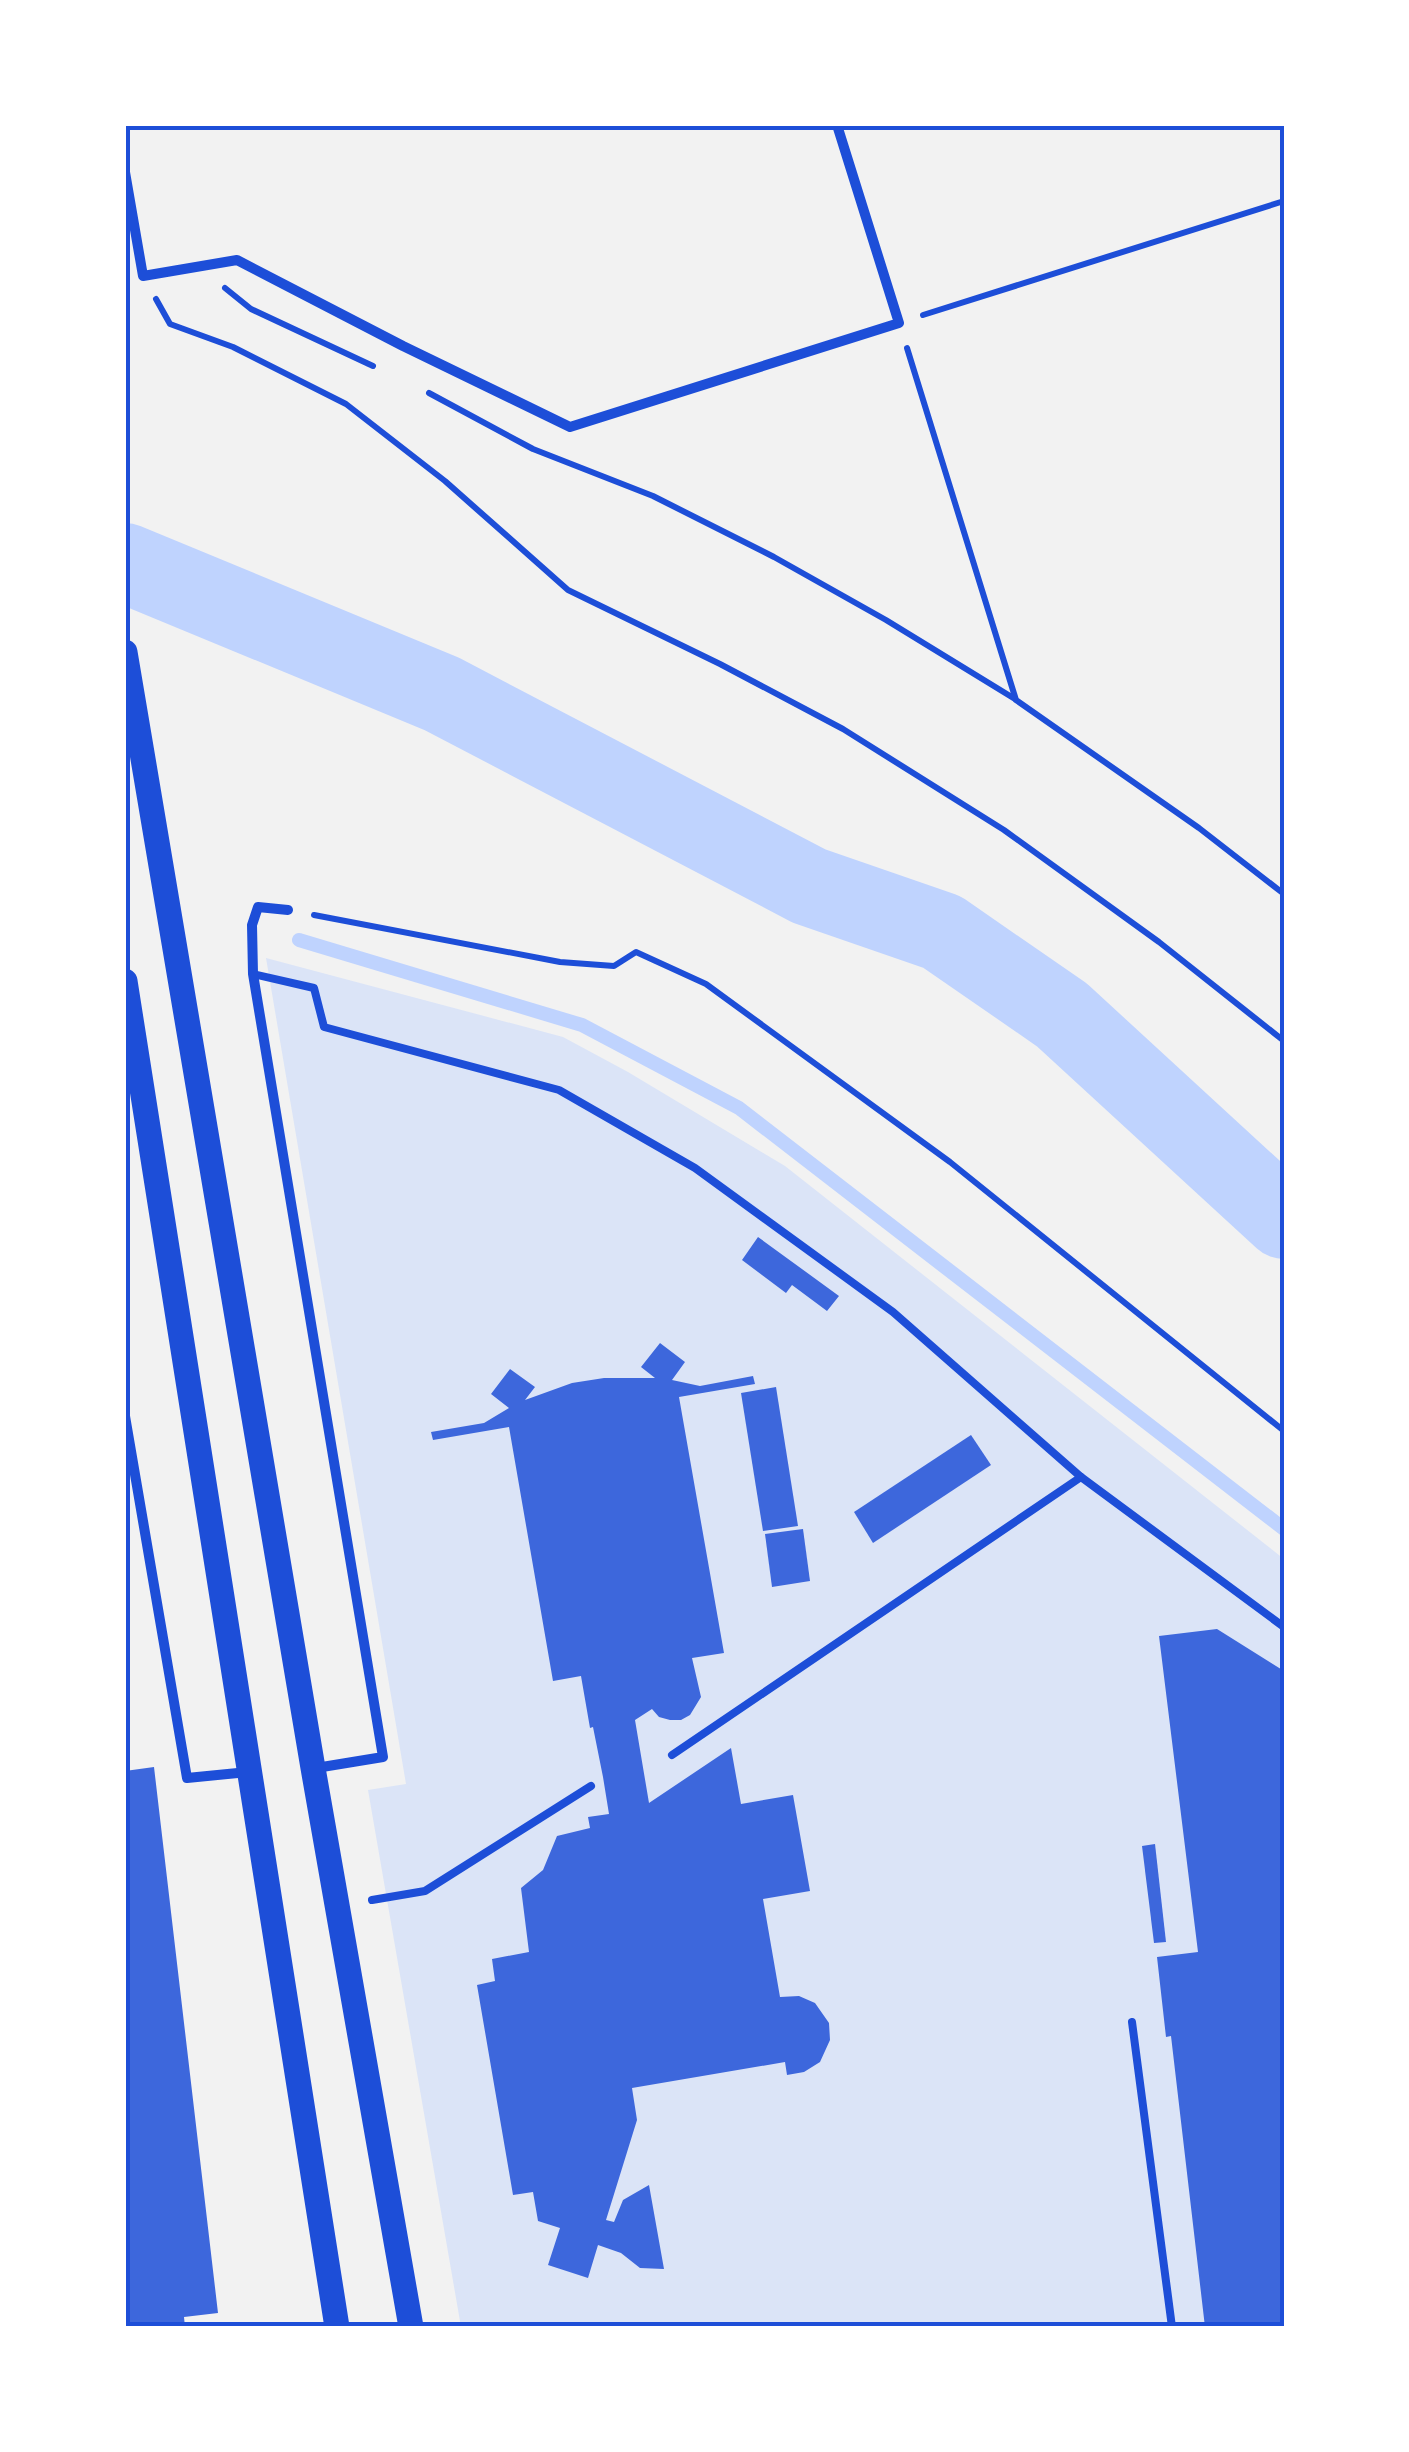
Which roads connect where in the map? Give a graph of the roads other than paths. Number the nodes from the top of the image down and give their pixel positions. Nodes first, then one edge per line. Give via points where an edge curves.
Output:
1 (837, 125) edge
2 (125, 172) edge
3 (125, 652) edge
4 (288, 910) road end
5 (253, 974) junction
6 (125, 982) edge
7 (125, 1416) edge
8 (1081, 1478) junction
9 (1284, 1627) edge
10 (672, 1755) dead end
11 (313, 1768) junction
12 (250, 1772) junction
13 (591, 1786) dead end
14 (372, 1900) dead end
15 (1132, 2022) dead end
16 (337, 2327) edge
17 (411, 2327) edge
18 (1172, 2327) edge

1 - 2 street via 899,323 570,427 237,260 144,276
3 - 11 main road
4 - 5 street via 258,907
5 - 8 lane via 314,988 324,1027 559,1090 695,1168 892,1312
5 - 11 street via 383,1757
6 - 12 main road
7 - 12 street via 186,1778
8 - 9 lane
8 - 10 lane
11 - 17 main road
12 - 16 main road
13 - 14 lane via 425,1891
15 - 18 lane

